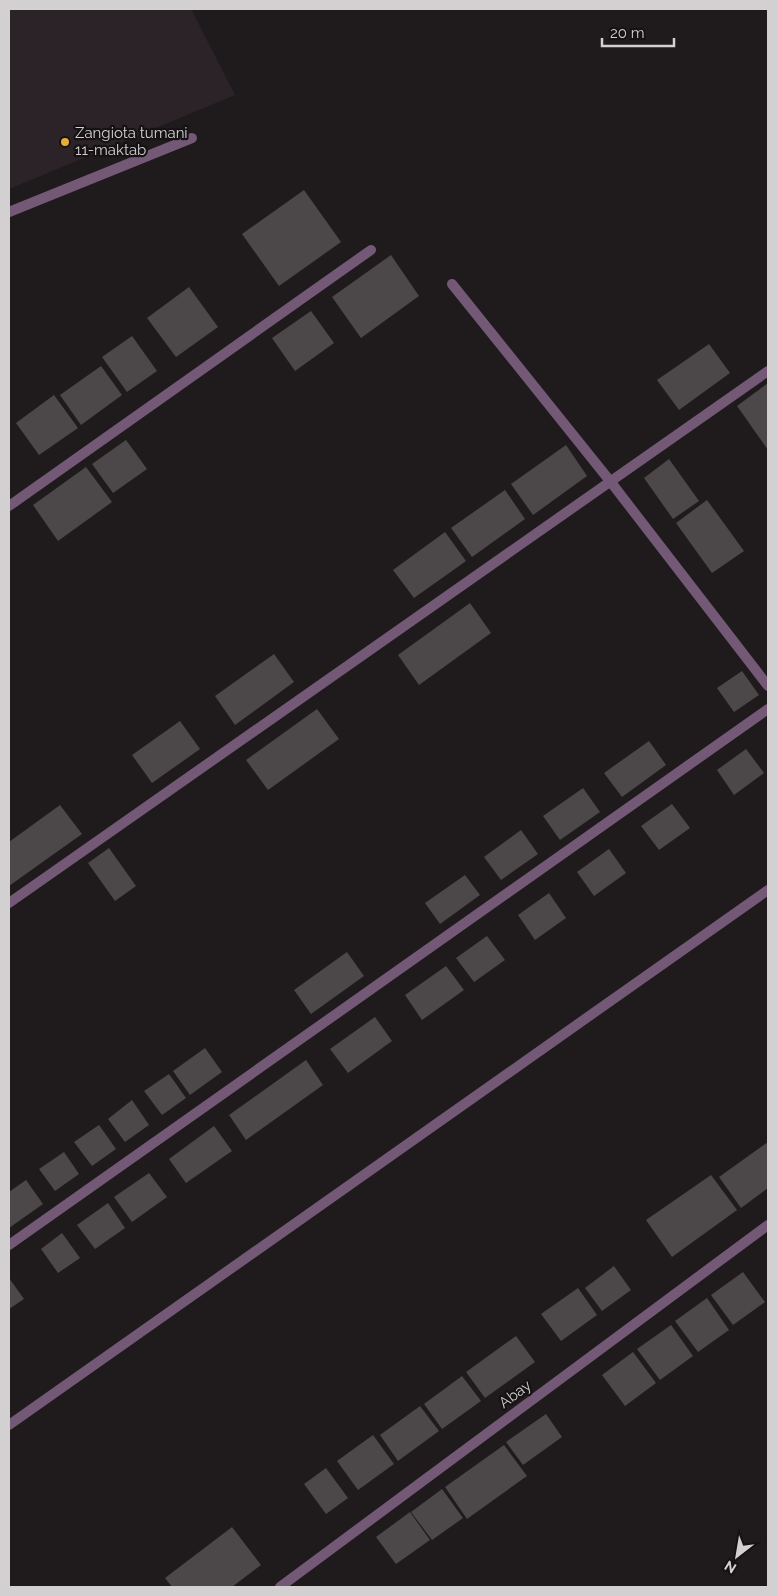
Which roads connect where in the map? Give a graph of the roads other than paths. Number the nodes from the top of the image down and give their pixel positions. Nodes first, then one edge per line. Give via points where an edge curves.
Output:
1 (192, 138) dead end
2 (9, 212) edge
3 (371, 250) dead end
4 (452, 284) dead end
5 (768, 371) edge
6 (610, 481) junction
7 (9, 506) edge
8 (768, 686) edge
9 (768, 709) edge
10 (768, 890) edge
11 (9, 903) edge
12 (768, 1225) edge
13 (9, 1245) edge
14 (9, 1425) edge
15 (280, 1587) edge

1 - 2 street
3 - 7 street
4 - 6 street
5 - 6 street
6 - 8 street
6 - 11 street
9 - 13 street
10 - 14 street
12 - 15 street, Abay

